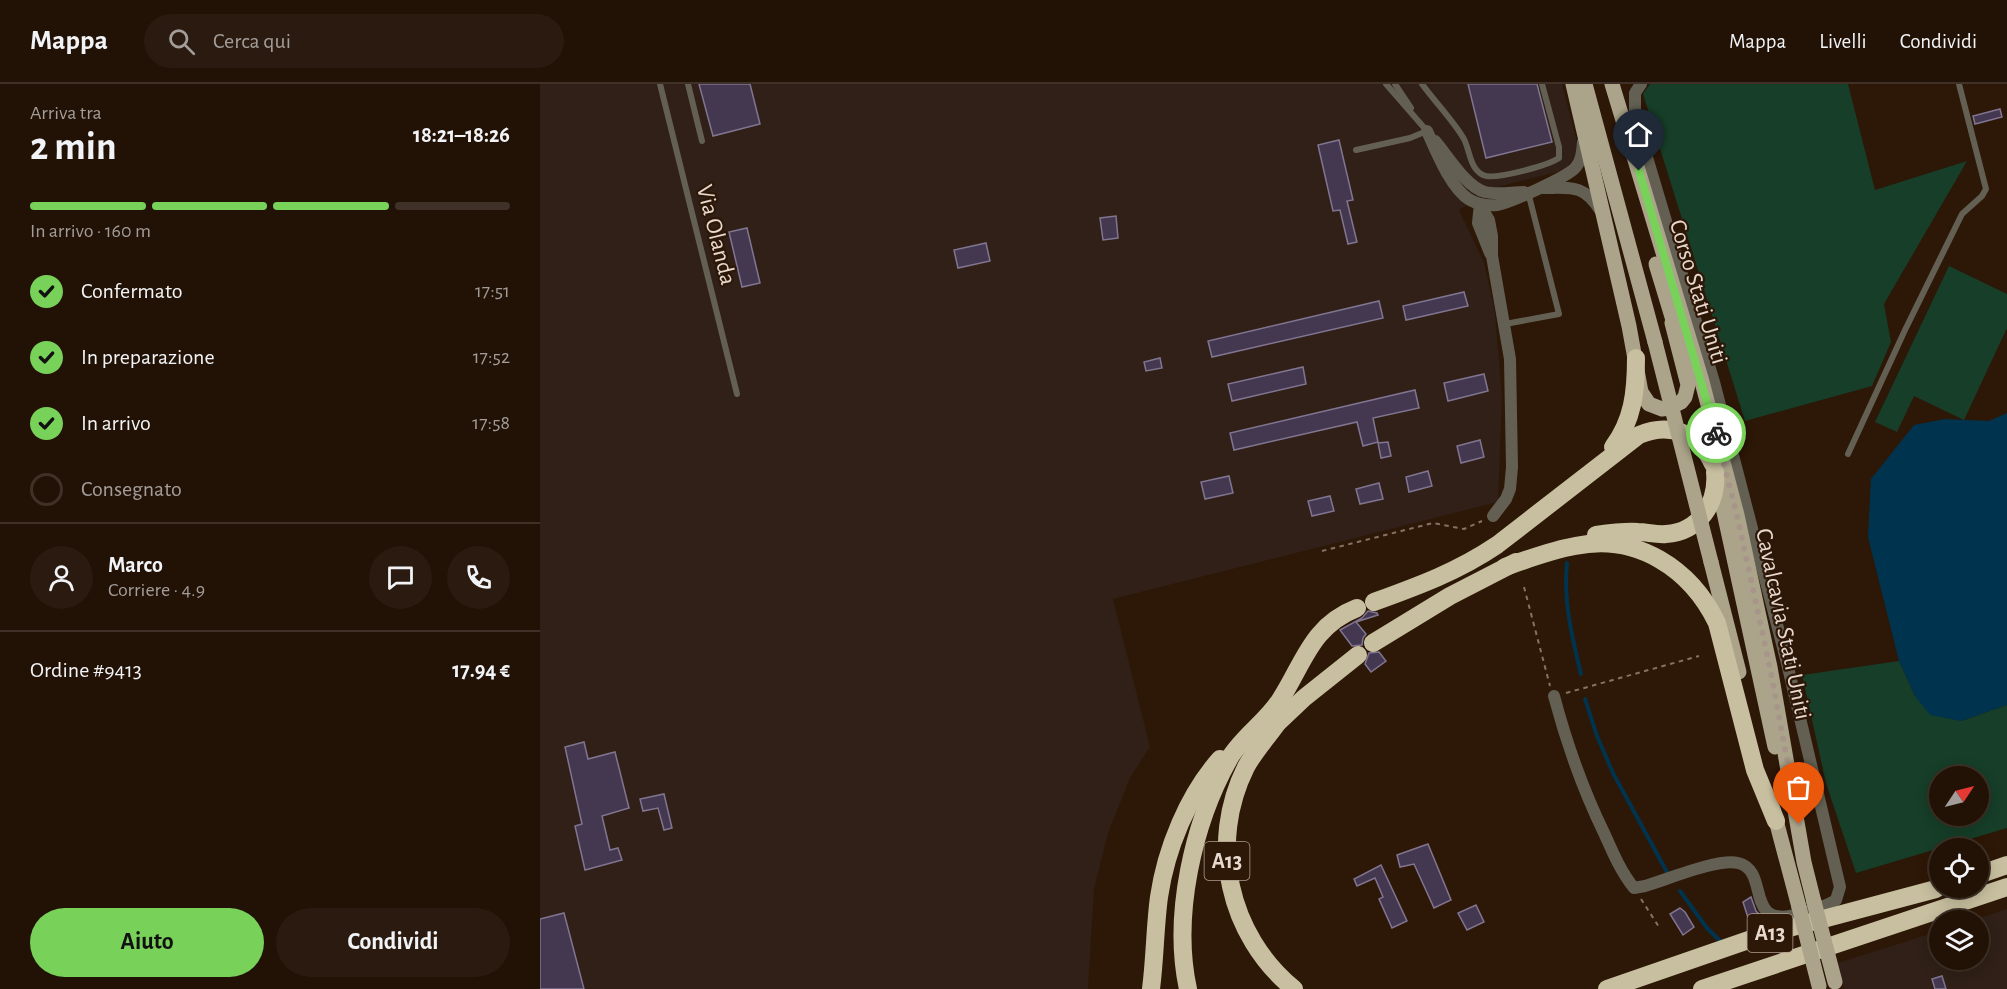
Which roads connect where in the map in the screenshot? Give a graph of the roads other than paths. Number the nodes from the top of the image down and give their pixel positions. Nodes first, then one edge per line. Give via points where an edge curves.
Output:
1 (660, 84) edge
2 (688, 84) edge
3 (1386, 84) edge
4 (1395, 84) edge
5 (1422, 84) edge
6 (1542, 84) edge
7 (1573, 84) edge
8 (1585, 84) edge
9 (1610, 84) edge
10 (1641, 84) edge
11 (1959, 84) edge
12 (1426, 131) junction
13 (1584, 132) junction
14 (702, 141) dead end
15 (1356, 150) dead end
16 (1533, 190) junction
17 (1484, 191) junction
18 (1480, 205) junction
19 (1604, 217) junction
20 (1664, 294) junction
21 (1505, 324) junction
22 (1636, 358) junction
23 (737, 394) dead end
24 (1848, 454) dead end
25 (1714, 468) junction
26 (1582, 479) junction
27 (1737, 515) joint
28 (1492, 516) road end
29 (1505, 567) junction
30 (1373, 644) dead end
31 (1358, 655) dead end
32 (1554, 696) road end
33 (1278, 704) junction
34 (1276, 725) junction
35 (1222, 774) junction
36 (1776, 821) junction
37 (1804, 862) junction
38 (2007, 865) edge
39 (1989, 871) edge
40 (2007, 887) edge
41 (1929, 890) edge
42 (1929, 891) edge
43 (1836, 985) edge
44 (1819, 988) edge
45 (1151, 989) edge
46 (1188, 989) edge
47 (1294, 989) edge
48 (1607, 989) edge
49 (1642, 989) edge
50 (1702, 989) edge

1 - 23 lane, Via Olanda
2 - 14 lane
3 - 12 lane
4 - 12 lane
5 - 6 lane via 1464,140 1476,169 1493,177 1558,158 1559,147
7 - 13 main road
8 - 36 main road, bridge via 1655,342
9 - 20 main road
9 - 27 main road, Corso Stati Uniti via 1701,378
10 - 32 street via 1635,93 1635,117 1714,382 1787,663 1840,887 1836,900 1786,918 1773,917 1765,911 1754,878 1738,863 1719,863 1634,888 1585,794
11 - 24 lane via 1986,189 1962,214
12 - 15 lane
12 - 17 street via 1474,187
12 - 18 street via 1458,188
13 - 16 street via 1582,156 1576,167
13 - 19 main road
16 - 17 street
16 - 18 street via 1511,201
16 - 19 street via 1584,191
16 - 21 lane via 1559,314
17 - 18 street
18 - 21 street via 1489,220
19 - 22 main road
20 - 22 main road via 1687,378 1687,391 1681,402 1662,409 1649,404 1641,392
20 - 25 main road via 1689,369
21 - 28 street via 1510,359 1512,467 1506,499
22 - 26 highway via 1634,400 1623,434
25 - 26 highway via 1704,448 1688,435 1657,429 1631,440
25 - 29 highway via 1716,488 1712,503 1689,528 1667,534 1621,532 1579,538 1550,546
25 - 37 main road via 1787,807
26 - 33 highway via 1473,561 1418,587 1344,613 1327,625 1314,638
27 - 37 main road, Cavalcavia Stati Uniti via 1770,668
29 - 30 highway
29 - 36 highway via 1577,545 1616,544 1653,555 1685,577 1717,623 1755,770
31 - 34 highway
33 - 35 highway via 1230,757
33 - 45 highway via 1218,761 1183,820 1159,897
34 - 35 highway
34 - 47 highway, A13 via 1248,764 1236,792 1227,866 1242,923 1268,964
35 - 46 highway via 1207,806 1188,875 1184,908
36 - 44 main road, bridge
37 - 43 main road, Cavalcavia Stati Uniti, bridge
38 - 39 highway
40 - 50 highway, A13
41 - 48 highway, A13 via 1762,935
42 - 49 highway, A13

